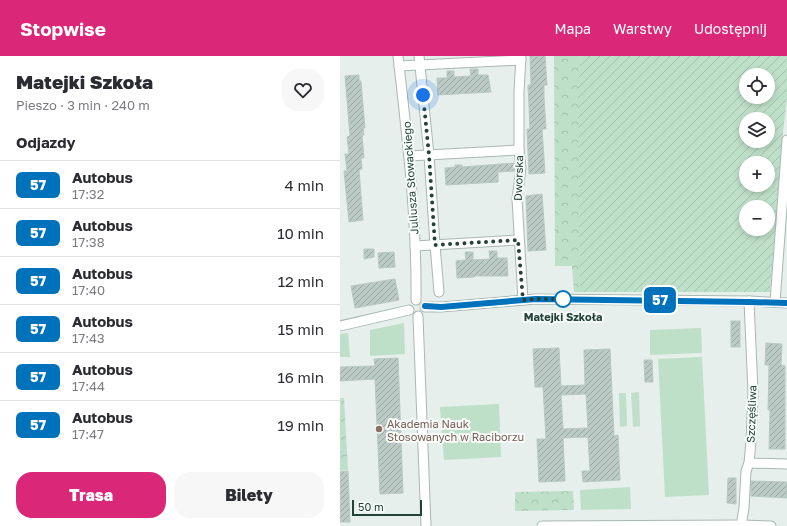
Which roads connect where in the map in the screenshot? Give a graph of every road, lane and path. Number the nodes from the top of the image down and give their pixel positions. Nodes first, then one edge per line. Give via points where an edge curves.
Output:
1 (521, 58) edge
2 (419, 60) edge
3 (399, 61) edge
4 (787, 140) edge
5 (519, 150) junction
6 (429, 155) junction
7 (409, 156) junction
8 (518, 240) junction
9 (435, 245) junction
10 (415, 246) junction
11 (439, 292) dead end
12 (416, 300) junction
13 (523, 300) junction
14 (749, 302) junction
15 (775, 302) junction
16 (787, 303) edge
17 (425, 306) junction
18 (409, 310) junction
19 (418, 316) junction
20 (340, 326) edge
21 (749, 464) junction
22 (787, 464) edge
23 (741, 525) edge
24 (426, 526) edge
25 (542, 526) edge
26 (578, 526) edge
27 (772, 526) edge

1 - 2 street
1 - 5 street, Dworska
2 - 3 street
2 - 6 street
3 - 7 street, Juliusza Słowackiego
4 - 15 street
5 - 6 street
5 - 8 street, Dworska
6 - 7 street
6 - 9 street
7 - 10 street, Juliusza Słowackiego
8 - 9 street
8 - 13 street, Dworska
9 - 10 street
9 - 11 street
10 - 12 street, Juliusza Słowackiego
12 - 17 street via 422,301
12 - 18 street via 410,303
13 - 14 street
13 - 17 street
14 - 15 street
14 - 21 street, Szczęśliwa via 753,392
15 - 16 street
17 - 19 street via 424,313
18 - 19 street via 411,314
18 - 20 street
19 - 24 street
21 - 22 street
21 - 23 street, Szczęśliwa via 746,470
23 - 26 street
23 - 27 street
25 - 26 street

